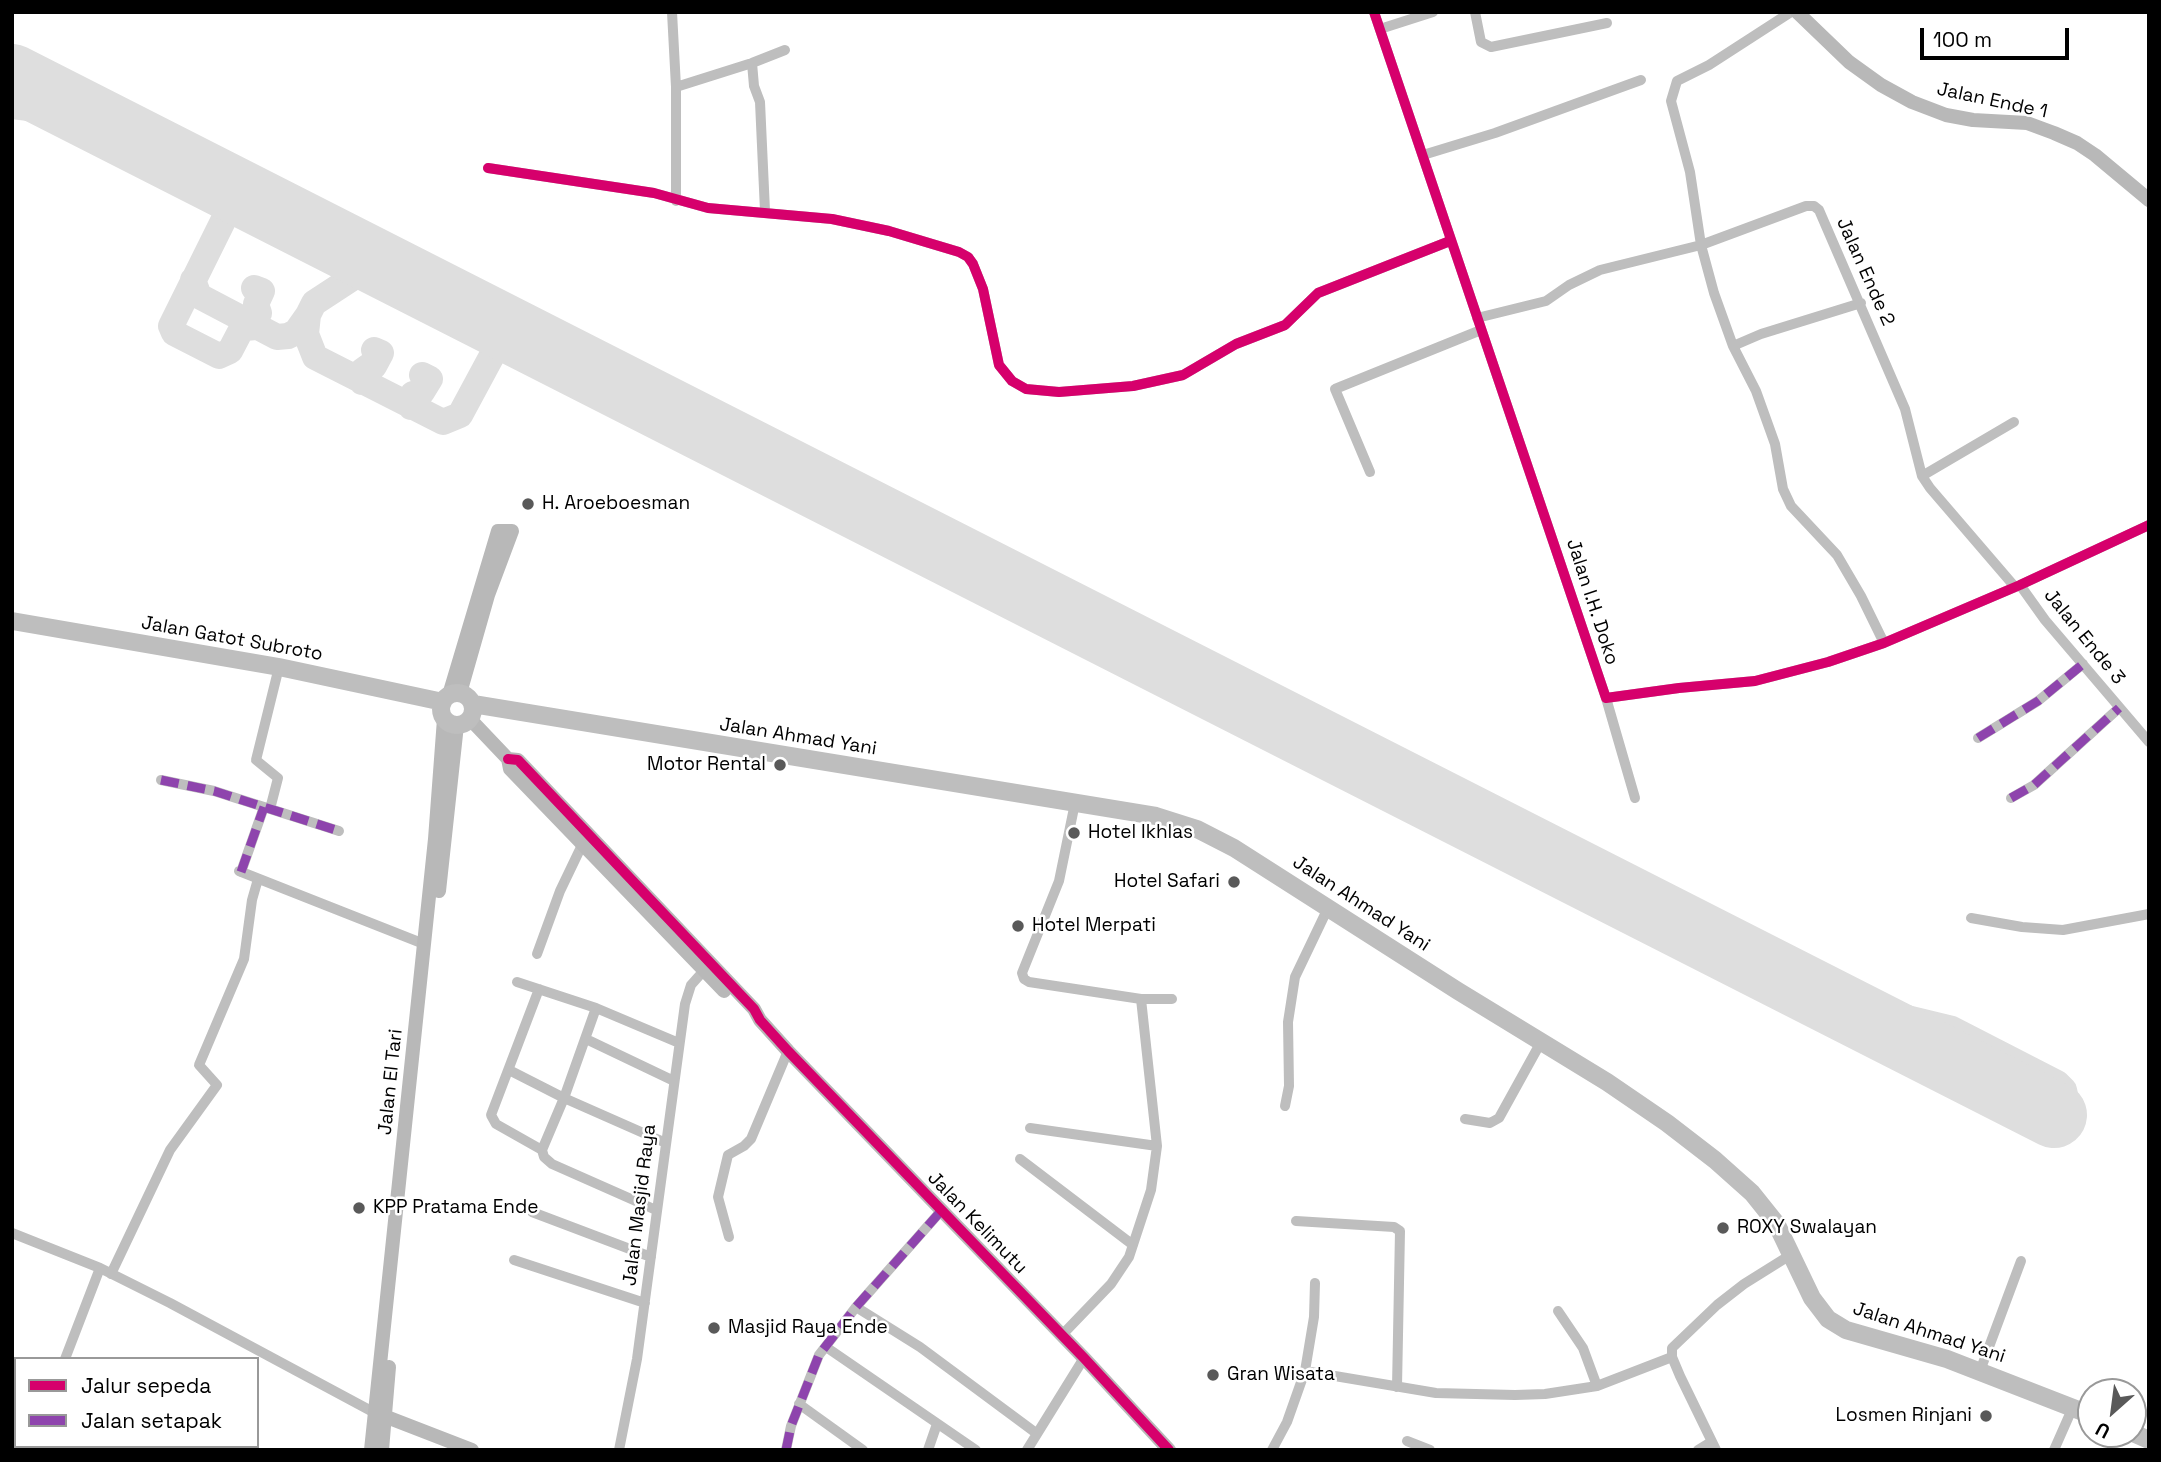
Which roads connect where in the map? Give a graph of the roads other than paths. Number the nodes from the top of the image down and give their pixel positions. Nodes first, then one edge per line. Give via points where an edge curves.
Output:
1 (672, 12) edge
2 (1374, 12) edge
3 (1433, 12) edge
4 (1475, 12) edge
5 (1791, 12) edge
6 (1797, 12) edge
7 (1607, 23) dead end
8 (1380, 29) junction
9 (785, 50) dead end
10 (752, 63) junction
11 (1641, 80) dead end
12 (676, 88) junction
13 (1423, 155) junction
14 (488, 168) dead end
15 (2149, 200) edge
16 (676, 201) junction
17 (765, 211) junction
18 (1450, 241) junction
19 (1702, 245) junction
20 (1861, 303) junction
21 (1477, 318) junction
22 (1481, 330) junction
23 (1733, 346) junction
24 (2014, 422) dead end
25 (1370, 472) dead end
26 (1922, 476) junction
27 (2149, 525) edge
28 (505, 531) dead end
29 (2017, 586) junction
30 (12, 621) edge
31 (1884, 643) junction
32 (2083, 664) junction
33 (279, 667) junction
34 (1606, 698) junction
35 (457, 708) junction
36 (2119, 708) junction
37 (1978, 738) dead end
38 (2149, 743) edge
39 (508, 759) junction
40 (161, 780) dead end
41 (1635, 798) dead end
42 (2011, 798) dead end
43 (1075, 803) junction
44 (267, 808) junction
45 (338, 831) dead end
46 (583, 843) junction
47 (258, 879) junction
48 (1328, 908) junction
49 (2149, 914) edge
50 (1971, 918) dead end
51 (424, 944) junction
52 (537, 954) dead end
53 (708, 966) junction
54 (517, 982) dead end
55 (539, 989) junction
56 (1141, 999) junction
57 (1172, 999) dead end
58 (596, 1008) junction
59 (586, 1039) junction
60 (1541, 1042) junction
61 (679, 1043) junction
62 (789, 1051) junction
63 (416, 1070) junction
64 (509, 1070) junction
65 (674, 1081) junction
66 (564, 1098) junction
67 (1285, 1106) dead end
68 (1465, 1119) dead end
69 (1030, 1128) dead end
70 (666, 1143) junction
71 (1157, 1146) junction
72 (542, 1150) junction
73 (1020, 1159) dead end
74 (656, 1210) junction
75 (941, 1211) junction
76 (532, 1212) dead end
77 (1296, 1221) dead end
78 (12, 1233) edge
79 (729, 1237) dead end
80 (1133, 1245) junction
81 (1792, 1254) junction
82 (651, 1257) junction
83 (514, 1260) dead end
84 (2021, 1261) dead end
85 (100, 1268) junction
86 (111, 1274) junction
87 (1315, 1283) dead end
88 (645, 1303) junction
89 (856, 1307) junction
90 (1558, 1311) dead end
91 (1062, 1335) junction
92 (826, 1348) junction
93 (66, 1357) edge
94 (1672, 1357) junction
95 (1084, 1358) junction
96 (1306, 1371) junction
97 (1980, 1371) junction
98 (1597, 1386) junction
99 (1397, 1387) junction
100 (799, 1404) junction
101 (2073, 1407) junction
102 (2077, 1409) edge
103 (380, 1415) junction
104 (937, 1424) junction
105 (1036, 1433) junction
106 (1408, 1441) dead end
107 (1714, 1446) edge
108 (371, 1450) edge
109 (382, 1450) edge
110 (472, 1450) edge
111 (619, 1450) edge
112 (786, 1450) edge
113 (863, 1450) edge
114 (928, 1450) edge
115 (976, 1450) edge
116 (1027, 1450) edge
117 (1169, 1450) edge
118 (1272, 1450) edge
119 (1430, 1450) edge
120 (1698, 1450) edge
121 (2054, 1450) edge

1 - 12 street
2 - 8 street, Jalan I.H. Doko
3 - 8 street
4 - 7 street via 1481,41 1491,47
5 - 19 street via 1677,81 1672,92
6 - 15 street, Jalan Ende 1 via 1849,62 1912,102 1946,115 2026,123 2053,133 2095,155
8 - 13 street, Jalan I.H. Doko
9 - 10 street
10 - 12 street
10 - 17 street via 760,102
11 - 13 street
12 - 16 street
13 - 18 street, Jalan I.H. Doko
14 - 16 street via 654,193
16 - 17 street
17 - 18 street via 832,219 960,252 973,264 983,289 999,365 1026,389 1059,392 1133,386 1183,375 1236,344 1285,325 1318,293
18 - 21 street, Jalan I.H. Doko
19 - 20 street, Jalan Ende 2 via 1814,206
19 - 21 street, Jalan Ende 2 via 1600,270 1546,301
19 - 23 street
20 - 23 street
20 - 26 street, Jalan Ende 2 via 1905,409
21 - 22 street, Jalan I.H. Doko
22 - 25 street via 1335,389
22 - 34 street, Jalan I.H. Doko
23 - 31 street via 1756,391 1791,506 1837,555
24 - 26 street
26 - 29 street, Jalan Ende 2
27 - 29 street
28 - 35 street via 488,595 470,639
29 - 31 street
29 - 32 street, Jalan Ende 3
30 - 33 highway, Jalan Gatot Subroto
31 - 34 street via 1755,681
32 - 36 street, Jalan Ende 3
32 - 37 street via 2038,701
33 - 35 highway, Jalan Gatot Subroto
33 - 44 street via 256,760 278,778
34 - 41 street, Jalan I.H. Doko
35 - 39 street
35 - 43 highway, Jalan Ahmad Yani
35 - 51 street, Jalan El Tari
35 - 63 street, Jalan El Tari
36 - 38 street, Jalan Ende 3
36 - 42 street via 2034,785
39 - 46 street via 510,769
39 - 53 street via 518,760
40 - 44 street
43 - 48 highway, Jalan Ahmad Yani via 1156,816 1197,829
43 - 56 street via 1059,881 1022,974 1029,982
44 - 45 street
44 - 47 street via 240,872
46 - 52 street via 559,891
46 - 53 street
47 - 51 street
47 - 86 street via 244,959 199,1065 217,1085 170,1150
48 - 60 highway, Jalan Ahmad Yani
48 - 67 street via 1299,965 1291,992
49 - 50 street via 2063,930
51 - 63 street, Jalan El Tari
53 - 61 street, Jalan Masjid Raya via 691,985
53 - 62 street, Jalan Kelimutu via 748,1016 760,1020
54 - 55 street
55 - 58 street
55 - 64 street
56 - 57 street
56 - 71 street
58 - 59 street
58 - 61 street
59 - 65 street
59 - 66 street
60 - 68 street via 1499,1118 1490,1123
60 - 81 highway, Jalan Ahmad Yani via 1637,1102 1715,1160 1766,1210
61 - 65 street, Jalan Masjid Raya
62 - 75 street, Jalan Kelimutu
62 - 79 street via 751,1139 728,1155 718,1197
63 - 103 street, Jalan El Tari via 391,1344
64 - 66 street
64 - 72 street via 492,1119
65 - 70 street, Jalan Masjid Raya
66 - 70 street
66 - 72 street
69 - 71 street
70 - 74 street, Jalan Masjid Raya
71 - 80 street via 1151,1190
72 - 74 street via 552,1164
73 - 80 street
74 - 82 street, Jalan Masjid Raya
75 - 89 street
75 - 91 street, Jalan Kelimutu
76 - 82 street
77 - 99 street via 1400,1231
78 - 85 street
80 - 91 street via 1111,1284
81 - 94 street via 1717,1306 1672,1348
81 - 97 highway, Jalan Ahmad Yani via 1812,1298 1837,1325
82 - 88 street, Jalan Masjid Raya
83 - 88 street
84 - 97 street
85 - 86 street
85 - 93 street
86 - 103 street
87 - 96 street
88 - 111 street, Jalan Masjid Raya
89 - 92 street
89 - 105 street via 938,1360
90 - 98 street via 1576,1335
91 - 95 street, Jalan Kelimutu
92 - 100 street
92 - 104 street
94 - 98 street
94 - 107 street
95 - 105 street
95 - 117 street, Jalan Kelimutu
96 - 99 street
96 - 118 street
97 - 101 highway, Jalan Ahmad Yani
98 - 99 street via 1514,1395
100 - 112 street
100 - 113 street
101 - 102 highway, Jalan Ahmad Yani
101 - 121 street
103 - 108 street, Jalan El Tari
103 - 109 street, Jalan El Tari
103 - 110 street
104 - 114 street
104 - 115 street
105 - 116 street
106 - 119 street
107 - 120 street

